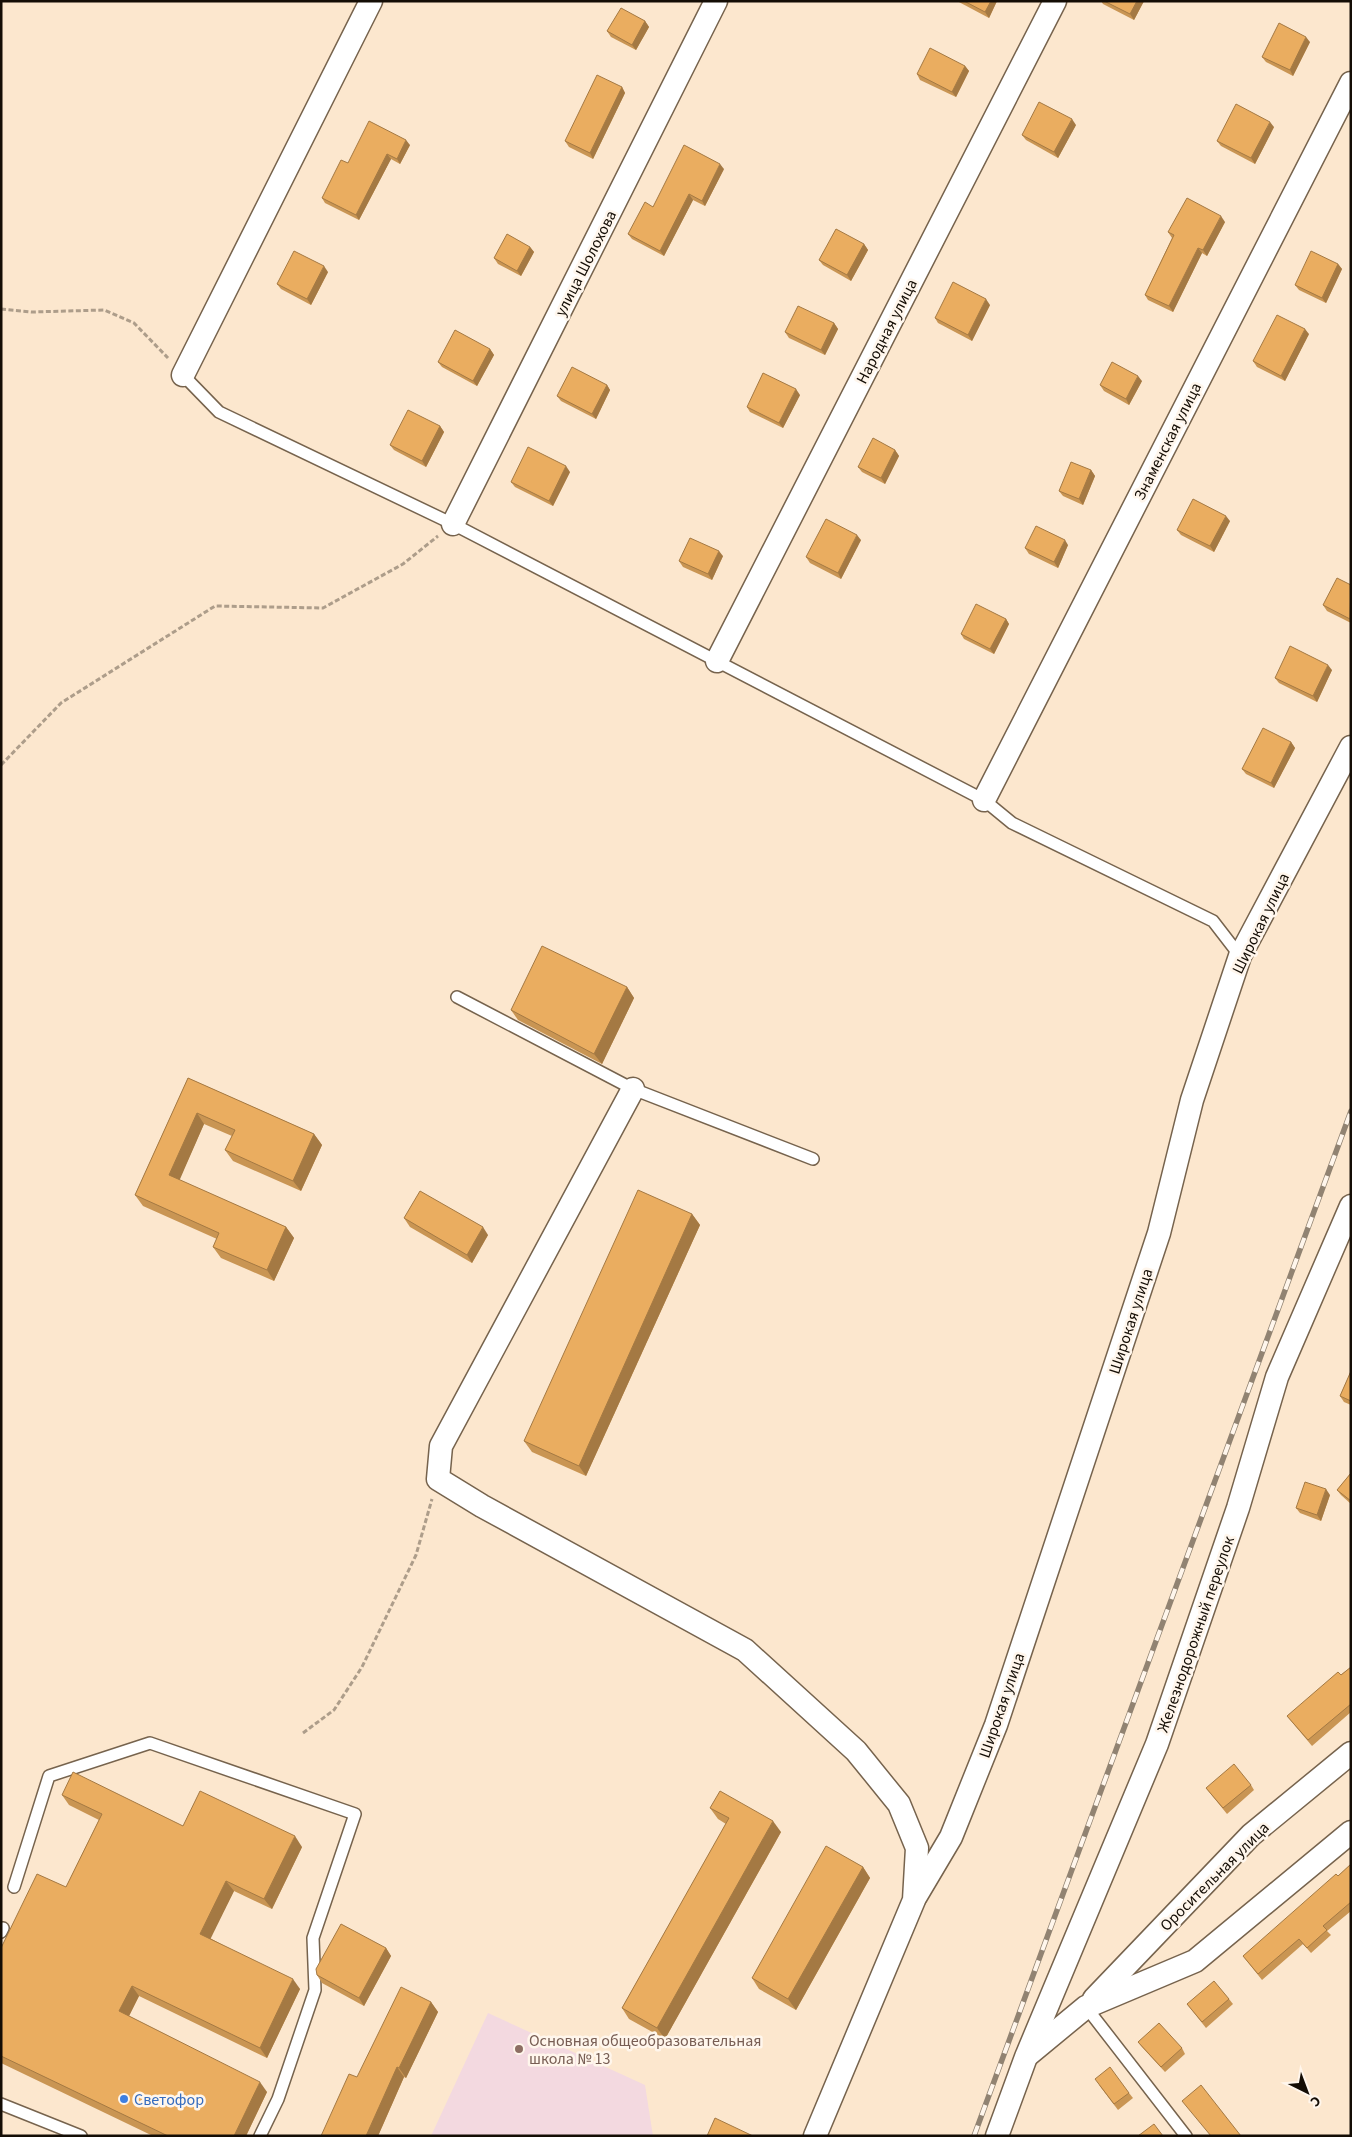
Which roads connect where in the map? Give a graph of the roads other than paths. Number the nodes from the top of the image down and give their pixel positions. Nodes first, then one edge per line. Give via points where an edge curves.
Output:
1 (372, 1) edge
2 (716, 1) edge
3 (1055, 1) edge
4 (1351, 83) edge
5 (184, 375) joint
6 (453, 524) junction
7 (717, 661) junction
8 (1351, 747) edge
9 (984, 800) junction
10 (1240, 956) junction
11 (457, 997) dead end
12 (633, 1089) junction
13 (812, 1159) dead end
14 (1350, 1212) edge
15 (1351, 1753) edge
16 (1351, 1832) edge
17 (14, 1887) dead end
18 (914, 1900) junction
19 (1086, 2008) junction
20 (1026, 2057) junction
21 (1, 2104) edge
22 (79, 2135) edge
23 (260, 2136) edge
24 (815, 2136) edge
25 (997, 2136) edge
26 (1186, 2136) edge

1 - 5 street
2 - 6 street, улица Шолохова
3 - 7 street, Народная улица
4 - 9 street, Знаменская улица
5 - 6 lane via 219,412
6 - 7 lane
7 - 9 lane
8 - 10 street, Широкая улица
9 - 10 lane via 1012,823 1213,921
10 - 18 street, Широкая улица via 1192,1100 1159,1233 996,1725 951,1837
11 - 12 lane
12 - 13 lane
12 - 18 street via 441,1446 438,1479 744,1650 856,1751 899,1804 917,1848
14 - 20 street, Железнодорожный переулок via 1277,1377 1238,1508 1157,1744
15 - 19 street, Оросительная улица via 1251,1835
16 - 19 street, Оросительная улица via 1195,1960
17 - 23 lane via 49,1776 150,1743 355,1814 313,1938 315,1990 278,2099
18 - 24 street
19 - 20 street, Оросительная улица
19 - 26 lane
20 - 25 street
21 - 22 lane

